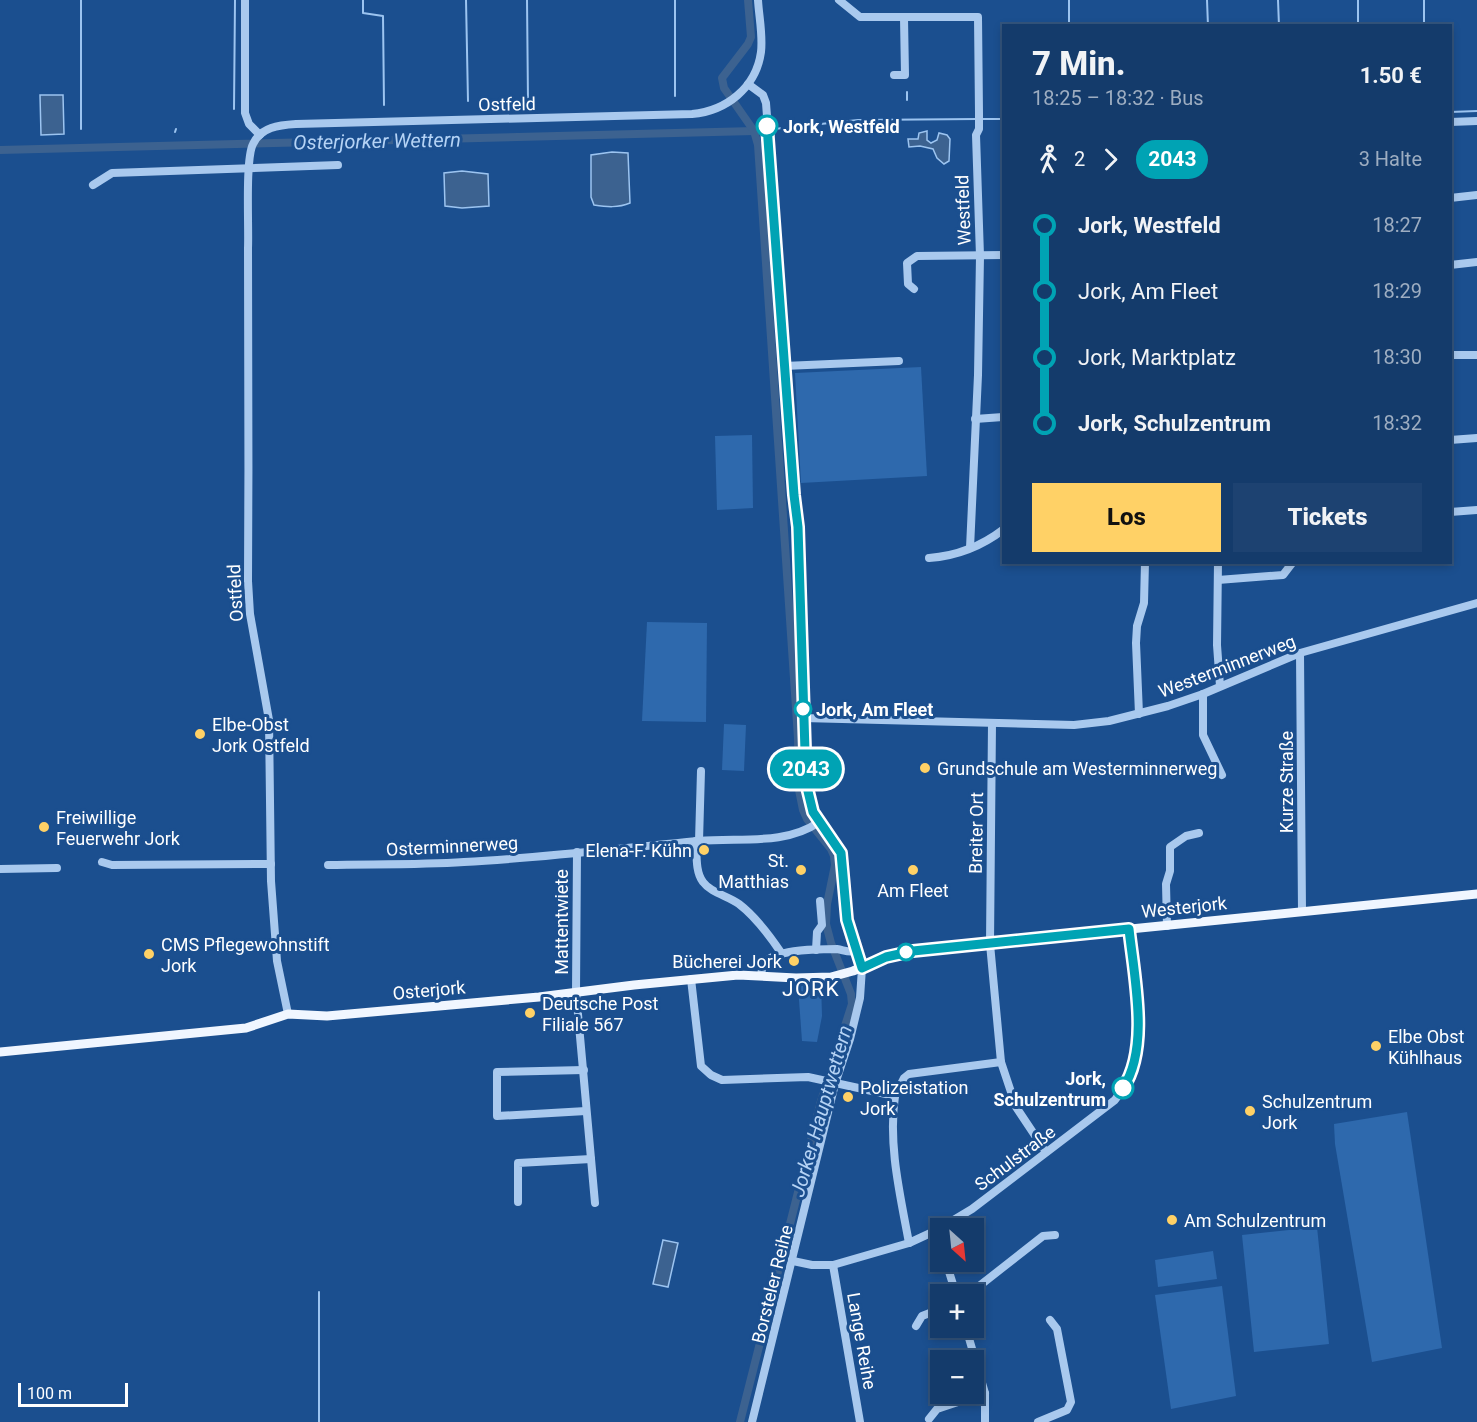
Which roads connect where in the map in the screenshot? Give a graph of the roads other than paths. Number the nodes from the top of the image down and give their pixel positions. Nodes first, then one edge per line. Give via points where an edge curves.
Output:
1 (245, 0) edge
2 (758, 0) edge
3 (838, 0) edge
4 (904, 18) junction
5 (894, 75) dead end
6 (748, 84) junction
7 (1452, 122) edge
8 (1477, 122) edge
9 (258, 136) junction
10 (338, 165) dead end
11 (249, 168) junction
12 (93, 185) dead end
13 (1477, 195) edge
14 (1452, 198) edge
15 (1002, 255) edge
16 (980, 256) junction
17 (1477, 262) edge
18 (1452, 265) edge
19 (914, 289) dead end
20 (1452, 355) edge
21 (1477, 355) edge
22 (899, 361) dead end
23 (784, 366) junction
24 (1002, 417) edge
25 (975, 419) junction
26 (1477, 438) edge
27 (1452, 440) edge
28 (1477, 510) edge
29 (1452, 512) edge
30 (1002, 530) edge
31 (970, 548) junction
32 (929, 558) dead end
33 (1145, 564) edge
34 (1218, 564) edge
35 (1291, 564) edge
36 (1218, 580) junction
37 (1477, 603) edge
38 (1300, 653) junction
39 (1220, 686) junction
40 (1203, 694) junction
41 (1139, 714) junction
42 (803, 718) junction
43 (992, 723) junction
44 (701, 771) dead end
45 (1221, 775) dead end
46 (818, 823) junction
47 (1198, 833) dead end
48 (698, 841) junction
49 (577, 852) junction
50 (102, 862) dead end
51 (271, 864) junction
52 (328, 865) dead end
53 (57, 868) dead end
54 (0, 869) edge
55 (1477, 894) edge
56 (820, 901) dead end
57 (1302, 912) junction
58 (1167, 926) junction
59 (1129, 929) junction
60 (990, 944) junction
61 (816, 951) junction
62 (855, 951) junction
63 (782, 954) junction
64 (862, 968) junction
65 (761, 975) junction
66 (691, 979) junction
67 (576, 992) junction
68 (288, 1014) junction
69 (0, 1052) edge
70 (1000, 1062) junction
71 (584, 1070) junction
72 (829, 1083) junction
73 (895, 1096) junction
74 (586, 1111) junction
75 (1046, 1152) junction
76 (591, 1159) junction
77 (518, 1202) dead end
78 (595, 1203) dead end
79 (957, 1218) edge
80 (930, 1233) edge
81 (1055, 1235) dead end
82 (909, 1243) junction
83 (793, 1261) junction
84 (833, 1265) junction
85 (982, 1284) edge
86 (930, 1313) edge
87 (1050, 1320) dead end
88 (916, 1326) dead end
89 (969, 1338) edge
90 (985, 1393) junction
91 (929, 1419) dead end
92 (752, 1422) edge
93 (860, 1422) edge
94 (985, 1422) edge
95 (1038, 1422) edge

1 - 9 street via 245,113
2 - 6 street, Ostfeld via 761,52
3 - 4 street, Westfeld via 860,17
4 - 5 street via 905,75
4 - 16 street, Westfeld via 978,17
6 - 9 street, Ostfeld via 725,105 692,114 289,125 270,128
6 - 23 street via 763,95 766,103
7 - 8 street
9 - 11 street, Ostfeld
10 - 11 street
11 - 12 street via 112,173
11 - 51 street, Ostfeld via 248,581 269,720
13 - 14 street
15 - 16 street
16 - 19 street via 917,256 907,263 908,284
16 - 25 street, Westfeld
17 - 18 street
20 - 21 street
22 - 23 street
23 - 42 street via 798,527
24 - 25 street
25 - 31 street, Westfeld
26 - 27 street
28 - 29 street
30 - 31 street
31 - 32 street via 951,557
33 - 41 street via 1144,603 1136,643
34 - 36 street
35 - 36 street via 1283,575
36 - 39 street
37 - 38 street, Westerminnerweg
38 - 39 street, Westerminnerweg
38 - 57 street, Kurze Straße
39 - 40 street, Westerminnerweg
40 - 41 street, Westerminnerweg
40 - 45 street via 1203,735
41 - 43 street, Westerminnerweg via 1074,725
42 - 43 street, Westerminnerweg
42 - 46 street via 806,783
43 - 60 street, Breiter Ort
44 - 48 street
46 - 48 street, Osterminnerweg via 766,839
46 - 62 street via 841,853 847,920
47 - 58 street via 1186,836 1170,848
48 - 49 street, Osterminnerweg
48 - 63 street via 702,881 739,904
49 - 52 street, Osterminnerweg via 413,865
49 - 67 street, Mattentwiete
50 - 51 street
51 - 68 street, Ostfeld via 275,948
53 - 54 street
55 - 57 main road, Westerjork
56 - 61 street via 822,925 817,932
57 - 58 main road, Westerjork
58 - 59 main road, Westerjork
59 - 60 main road, Westerjork
59 - 75 street, Schulstraße via 1139,1036 1131,1077 1115,1100
60 - 64 main road, Westerjork via 896,954
60 - 70 street, Breiter Ort
61 - 62 street
61 - 63 street
62 - 64 street
63 - 65 street via 766,961
64 - 65 main road, Osterjork via 843,974 795,978
64 - 72 street, Borsteler Reihe via 858,1010
65 - 66 main road, Osterjork
66 - 67 main road, Osterjork
66 - 72 street via 702,1066 711,1075 722,1080 803,1077
67 - 68 main road, Osterjork via 327,1016
67 - 71 street, Mattentwiete
68 - 69 main road, Osterjork via 246,1028
70 - 73 street via 909,1074
70 - 75 street, Breiter Ort via 1016,1107
71 - 74 street, Mattentwiete
71 - 74 street via 497,1072 497,1116
72 - 73 street
72 - 83 street, Borsteler Reihe
73 - 82 street via 895,1168
74 - 76 street, Mattentwiete
75 - 79 street, Schulstraße
76 - 77 street via 518,1163
76 - 78 street, Mattentwiete
80 - 82 street, Schulstraße
81 - 85 street via 1043,1236
82 - 84 street, Schulstraße
83 - 84 street, Schulstraße
83 - 92 street, Borsteler Reihe
84 - 93 street, Lange Reihe
86 - 88 street via 922,1316
87 - 95 street via 1058,1329 1071,1402 1067,1410
89 - 90 street
90 - 91 street via 937,1409
90 - 94 street

